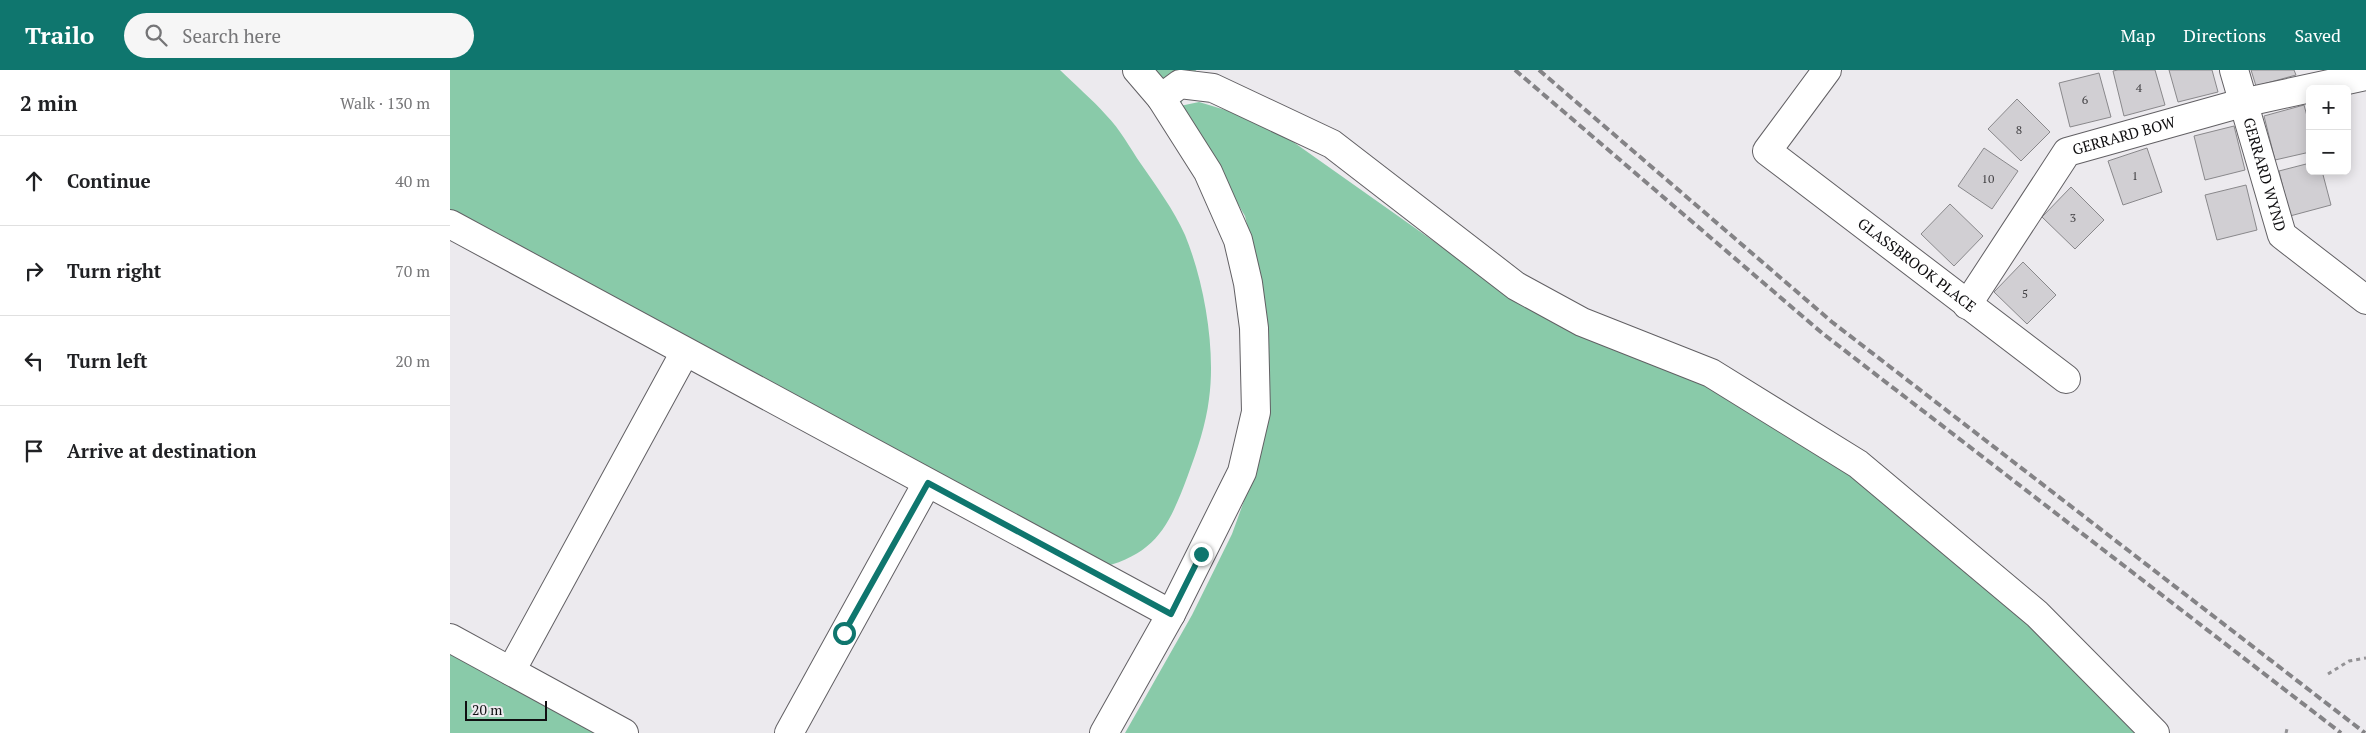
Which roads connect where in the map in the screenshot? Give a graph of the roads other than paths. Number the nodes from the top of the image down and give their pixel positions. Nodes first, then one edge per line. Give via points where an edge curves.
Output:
1 (1137, 70) edge
2 (1826, 70) edge
3 (2234, 70) edge
4 (2366, 76) edge
5 (1161, 98) junction
6 (2242, 103) junction
7 (450, 224) edge
8 (2366, 300) edge
9 (1967, 305) junction
10 (686, 352) junction
11 (2066, 378) dead end
12 (928, 483) junction
13 (1171, 614) junction
14 (450, 638) edge
15 (511, 671) junction
16 (624, 733) edge
17 (789, 733) edge
18 (1104, 733) edge
19 (2155, 733) edge

1 - 5 street
2 - 9 street, GLASSBROOK PLACE via 1768,151
3 - 6 street, GERRARD WYND
4 - 6 street, GERRARD BOW
5 - 13 street via 1208,172 1238,240 1254,328 1256,412 1242,472
5 - 19 street via 1180,84 1213,88 1332,144 1516,286 1582,322 1711,373 1858,464 2037,614
6 - 8 street, GERRARD WYND via 2282,235
6 - 9 street, GERRARD BOW via 2067,152
7 - 10 street
9 - 11 street, GLASSBROOK PLACE
10 - 12 street
10 - 15 street
12 - 13 street
12 - 17 street
13 - 18 street
14 - 15 street
15 - 16 street

